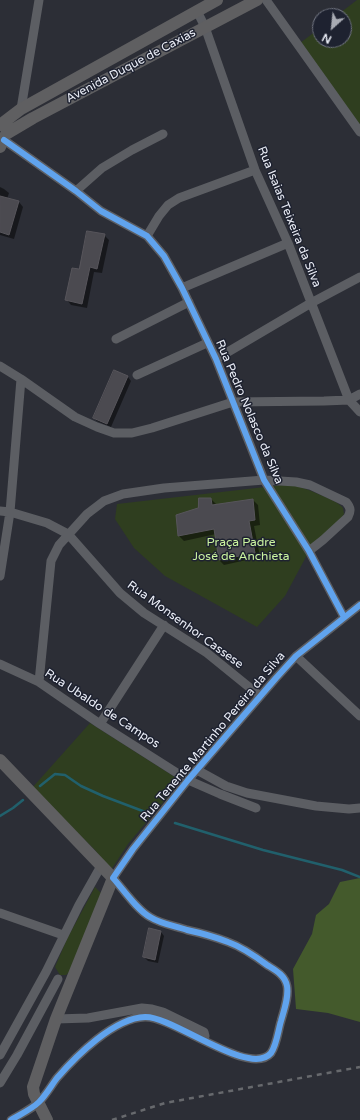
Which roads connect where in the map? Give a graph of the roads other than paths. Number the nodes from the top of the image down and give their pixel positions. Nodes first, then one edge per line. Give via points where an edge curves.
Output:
1 (39, 0) edge
2 (217, 0) edge
3 (256, 0) edge
4 (266, 0) edge
5 (197, 11) junction
6 (205, 28) junction
7 (21, 109) junction
8 (360, 132) edge
9 (163, 134) dead end
10 (2, 136) edge
11 (255, 170) junction
12 (76, 191) junction
13 (147, 236) junction
14 (288, 242) junction
15 (360, 277) edge
16 (182, 288) junction
17 (189, 302) junction
18 (311, 303) junction
19 (116, 339) dead end
20 (207, 343) junction
21 (216, 359) junction
22 (0, 366) edge
23 (137, 375) dead end
24 (21, 380) junction
25 (360, 394) edge
26 (349, 400) junction
27 (233, 402) junction
28 (360, 412) edge
29 (264, 480) junction
30 (0, 511) edge
31 (10, 512) junction
32 (68, 534) junction
33 (309, 551) junction
34 (0, 576) edge
35 (360, 605) edge
36 (344, 617) junction
37 (164, 626) junction
38 (296, 656) junction
39 (0, 664) edge
40 (39, 682) junction
41 (260, 696) junction
42 (358, 712) edge
43 (100, 724) junction
44 (0, 760) edge
45 (197, 770) junction
46 (188, 780) junction
47 (256, 808) dead end
48 (360, 808) edge
49 (101, 866) junction
50 (113, 878) junction
51 (0, 913) edge
52 (64, 935) junction
53 (46, 972) junction
54 (64, 982) junction
55 (56, 1019) junction
56 (204, 1040) junction
57 (0, 1056) edge
58 (0, 1083) edge
59 (38, 1102) junction
60 (11, 1120) edge
61 (47, 1120) edge

1 - 7 street
2 - 5 main road, Avenida Duque de Caxias
3 - 6 main road, Avenida Duque de Caxias
4 - 8 street
5 - 6 street, Rua Isaias Teixeira da Silva
5 - 7 main road, Avenida Duque de Caxias
6 - 10 main road, Avenida Duque de Caxias
6 - 11 street, Rua Isaias Teixeira da Silva
7 - 10 main road, Avenida Duque de Caxias
9 - 12 street via 102,168
10 - 12 street
11 - 13 street via 179,198 168,205
11 - 14 street, Rua Isaias Teixeira da Silva
12 - 13 street via 101,211
13 - 16 street, Rua Pedro Nolasco da Silva via 164,256
14 - 16 street
14 - 18 street, Rua Isaias Teixeira da Silva
15 - 18 street
16 - 17 street, Rua Pedro Nolasco da Silva
17 - 19 street
17 - 20 street, Rua Pedro Nolasco da Silva
18 - 21 street
18 - 26 street, Rua Isaias Teixeira da Silva
20 - 21 street, Rua Pedro Nolasco da Silva
20 - 23 street
21 - 27 street, Rua Pedro Nolasco da Silva
22 - 24 street
24 - 27 street via 75,416 114,433 132,433 152,428
24 - 31 street
25 - 26 street
26 - 27 street
26 - 28 street, Rua Isaias Teixeira da Silva
27 - 29 street, Rua Pedro Nolasco da Silva
29 - 32 street via 123,494 104,501
29 - 33 street, Rua Pedro Nolasco da Silva
29 - 33 street via 310,485 346,502 350,507 348,517
30 - 31 street, Rua Monsenhor Cassese
31 - 32 street, Rua Monsenhor Cassese via 47,523
31 - 34 street
32 - 37 street, Rua Monsenhor Cassese via 120,593
32 - 40 street via 59,545 52,561
33 - 36 street, Rua Pedro Nolasco da Silva
35 - 36 street, Rua Tenente Martinho Pereira da Silva
36 - 38 street, Rua Tenente Martinho Pereira da Silva
37 - 41 street, Rua Monsenhor Cassese via 207,653
37 - 43 street
38 - 41 street, Rua Tenente Martinho Pereira da Silva
38 - 42 street
39 - 40 street, Rua Ubaldo de Campos
40 - 43 street, Rua Ubaldo de Campos
41 - 45 street, Rua Tenente Martinho Pereira da Silva
43 - 46 street, Rua Ubaldo de Campos
44 - 49 main road
45 - 46 street, Rua Tenente Martinho Pereira da Silva
45 - 48 street via 226,786 247,793 316,806
46 - 47 street, Rua Ubaldo de Campos
46 - 50 street, Rua Tenente Martinho Pereira da Silva
49 - 50 main road
49 - 52 street
50 - 54 main road
50 - 56 street via 149,917 230,942 279,972 287,984 288,994 276,1042 265,1057 244,1057
51 - 52 street
52 - 53 street
53 - 54 street
53 - 57 street
54 - 55 main road
54 - 58 street
55 - 56 street via 88,1018 142,1008 152,1009 204,1032
55 - 59 main road via 33,1088
56 - 59 street via 153,1018 135,1019 112,1028 86,1048
59 - 60 street
59 - 61 main road

